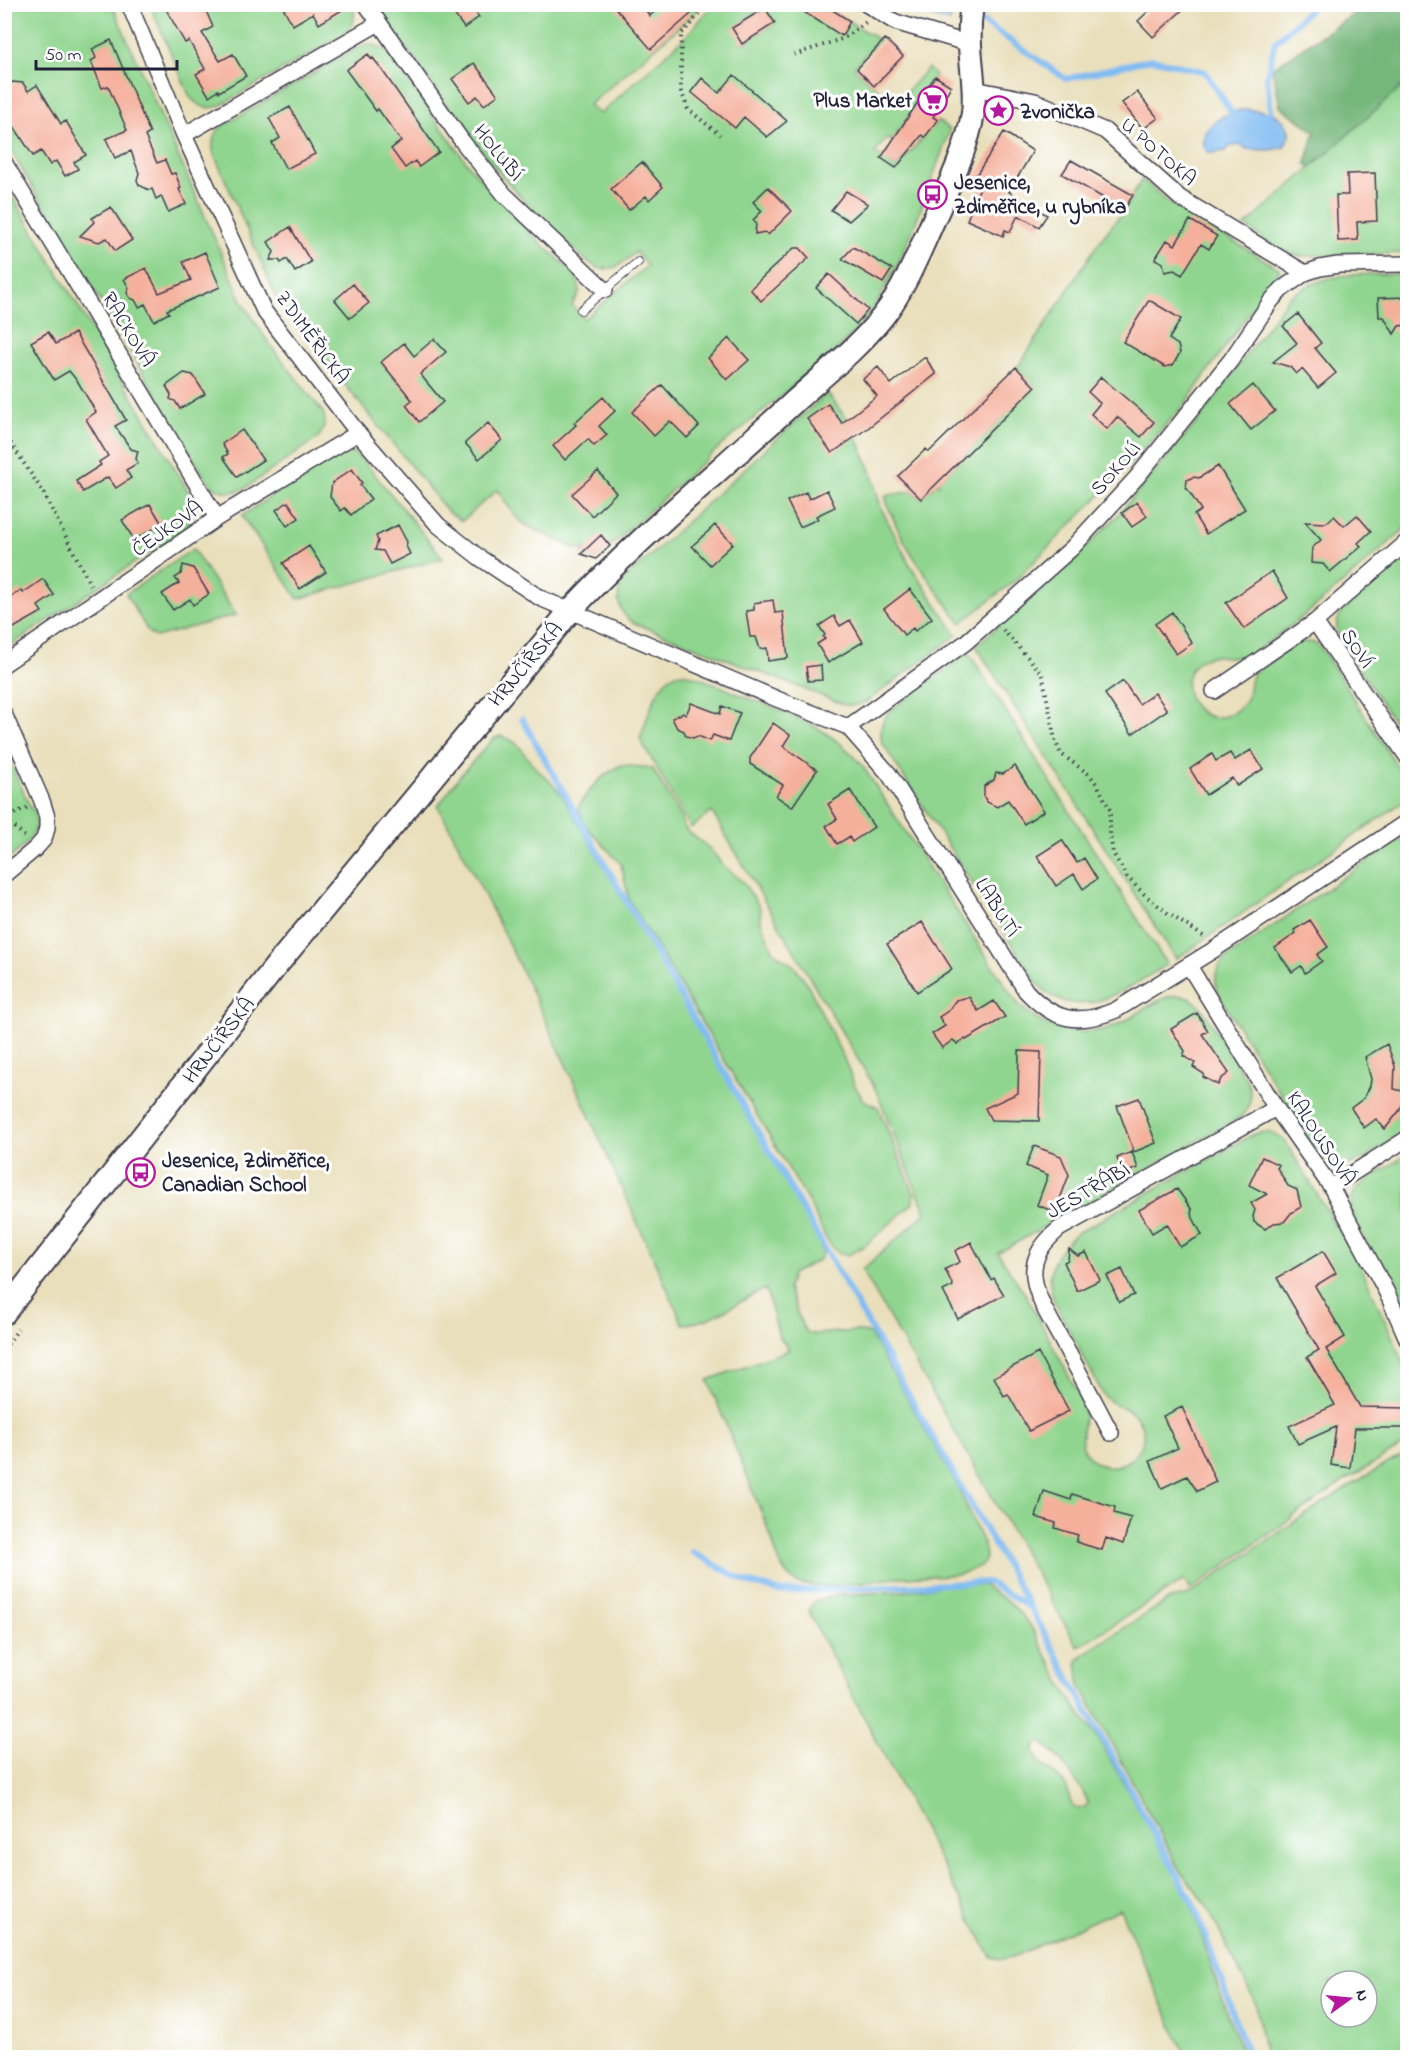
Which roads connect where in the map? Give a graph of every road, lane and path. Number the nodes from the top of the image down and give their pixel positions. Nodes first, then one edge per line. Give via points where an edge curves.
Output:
1 (129, 4) edge
2 (366, 4) edge
3 (706, 4) edge
4 (972, 4) edge
5 (872, 8) edge
6 (379, 23) junction
7 (970, 36) junction
8 (794, 56) dead end
9 (974, 89) junction
10 (184, 135) junction
11 (720, 135) dead end
12 (4, 162) edge
13 (638, 262) dead end
14 (1407, 264) edge
15 (1305, 273) junction
16 (605, 290) junction
17 (581, 310) dead end
18 (4, 433) edge
19 (358, 433) junction
20 (217, 518) junction
21 (1407, 541) edge
22 (93, 591) dead end
23 (571, 610) junction
24 (994, 618) junction
25 (1315, 622) junction
26 (4, 664) edge
27 (1215, 692) dead end
28 (4, 714) edge
29 (848, 727) junction
30 (1407, 758) edge
31 (32, 806) dead end
32 (5, 819) edge
33 (1407, 821) edge
34 (27, 839) dead end
35 (4, 874) edge
36 (1215, 949) junction
37 (1189, 966) junction
38 (1276, 1108) junction
39 (1407, 1138) edge
40 (1331, 1187) junction
41 (5, 1311) edge
42 (1407, 1341) edge
43 (1111, 1433) dead end

1 - 10 street, ZDIMĚŘICKÁ
2 - 6 street, HOLUBÍ
3 - 11 path via 681,34 681,91 688,109
4 - 7 street, HRNČÍŘSKÁ
5 - 7 street via 895,22
5 - 8 path via 843,38
6 - 10 street
6 - 16 street, HOLUBÍ via 504,194
7 - 9 street, HRNČÍŘSKÁ
9 - 15 street, U POTOKA via 1035,101 1105,131 1180,198
9 - 23 street, HRNČÍŘSKÁ via 973,110 958,163 914,264 884,316 609,569
10 - 19 street, ZDIMĚŘICKÁ via 264,311
12 - 20 street, RACKOVÁ
13 - 16 lane
14 - 15 street, SOKOLÍ via 1338,265
15 - 24 street, SOKOLÍ via 1271,301 1231,360 1137,477 1072,548
16 - 17 lane
18 - 22 path via 44,492
19 - 20 street, ČEJKOVÁ
19 - 23 street, ZDIMĚŘICKÁ via 438,525 540,598
20 - 26 street, ČEJKOVÁ
21 - 25 street, SOVÍ
23 - 29 street, LABUTÍ
23 - 41 street, HRNČÍŘSKÁ via 276,966
24 - 29 street, SOKOLÍ
24 - 36 path via 1010,641 1042,673 1055,740 1061,753 1098,786 1110,810 1113,853 1127,877 1145,896
25 - 27 street, SOVÍ
25 - 30 street, SOVÍ
28 - 35 street via 47,817 44,839
29 - 37 street, LABUTÍ via 889,774 1039,1005 1069,1018 1101,1016
31 - 32 path
32 - 34 path
33 - 36 street, LABUTÍ
36 - 37 street, LABUTÍ
37 - 38 street, KALOUSOVÁ
38 - 40 street, KALOUSOVÁ
38 - 43 street, JESTŘÁBÍ via 1059,1229 1040,1250 1034,1277 1044,1305
39 - 40 street
40 - 42 street, KALOUSOVÁ via 1387,1293

